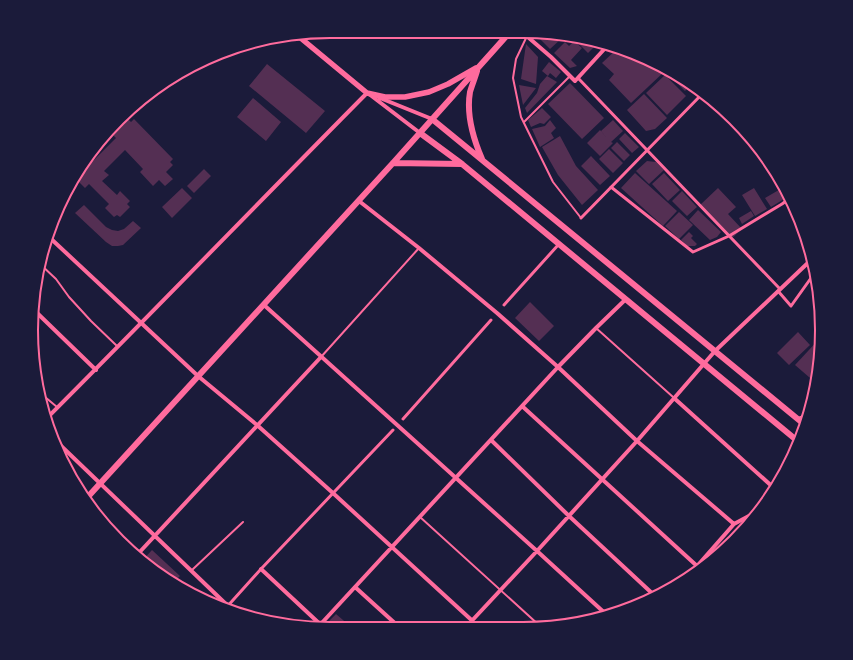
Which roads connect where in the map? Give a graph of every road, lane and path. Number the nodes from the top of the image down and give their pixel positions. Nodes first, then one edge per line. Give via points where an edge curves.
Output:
1 (505, 38) edge
2 (526, 38) edge
3 (531, 38) edge
4 (303, 39) edge
5 (604, 49) edge
6 (478, 67) junction
7 (570, 76) junction
8 (578, 78) junction
9 (367, 93) junction
10 (699, 97) edge
11 (432, 119) junction
12 (524, 122) junction
13 (420, 133) junction
14 (647, 150) junction
15 (483, 160) junction
16 (393, 163) junction
17 (462, 164) junction
18 (611, 187) junction
19 (359, 201) junction
20 (785, 202) edge
21 (581, 218) joint
22 (729, 236) junction
23 (52, 240) edge
24 (559, 244) junction
25 (419, 248) junction
26 (807, 264) edge
27 (45, 269) edge
28 (810, 279) edge
29 (779, 290) junction
30 (626, 299) junction
31 (264, 305) junction
32 (504, 306) dead end
33 (39, 315) edge
34 (490, 320) dead end
35 (141, 322) junction
36 (596, 328) junction
37 (118, 347) junction
38 (714, 350) junction
39 (322, 357) junction
40 (704, 364) junction
41 (558, 368) junction
42 (96, 370) junction
43 (198, 376) junction
44 (674, 398) junction
45 (46, 399) edge
46 (522, 406) junction
47 (57, 408) junction
48 (50, 415) edge
49 (802, 417) edge
50 (402, 419) dead end
51 (798, 419) junction
52 (801, 421) edge
53 (257, 425) junction
54 (392, 430) dead end
55 (794, 438) edge
56 (491, 440) junction
57 (636, 441) junction
58 (62, 447) edge
59 (456, 478) junction
60 (602, 479) junction
61 (100, 483) junction
62 (770, 485) edge
63 (334, 494) junction
64 (89, 495) edge
65 (569, 516) junction
66 (748, 516) edge
67 (420, 517) junction
68 (243, 522) dead end
69 (734, 524) junction
70 (155, 535) junction
71 (391, 547) junction
72 (537, 551) junction
73 (140, 552) edge
74 (700, 563) edge
75 (696, 565) edge
76 (261, 569) junction
77 (191, 571) junction
78 (355, 587) junction
79 (500, 590) junction
80 (651, 592) edge
81 (221, 601) edge
82 (229, 604) edge
83 (603, 611) edge
84 (315, 621) edge
85 (472, 621) joint
86 (535, 621) edge
87 (324, 622) edge
88 (394, 622) edge

1 - 6 main road
2 - 12 lane via 516,59 513,78
3 - 7 street
4 - 9 street
5 - 8 street
6 - 9 street via 448,84 416,96 396,98
6 - 11 main road
6 - 15 main road via 470,91 469,113 474,139
7 - 8 street via 575,81
7 - 12 lane
8 - 14 street
9 - 11 street
9 - 13 street
9 - 35 street
10 - 14 street
11 - 13 main road
11 - 15 main road
12 - 21 lane via 553,182
13 - 16 main road
13 - 17 main road
14 - 18 street
14 - 22 street
15 - 38 main road
16 - 17 main road
16 - 19 main road
17 - 24 main road
18 - 21 street
18 - 22 street via 692,252
19 - 25 street
19 - 31 main road
20 - 22 street
22 - 29 street
23 - 35 street
24 - 30 main road
24 - 32 street
25 - 39 lane
25 - 41 street
26 - 29 street
27 - 37 lane via 86,316
28 - 29 street via 791,306
29 - 38 street
30 - 36 street
30 - 40 main road
31 - 39 street
31 - 43 main road
33 - 42 street
34 - 50 street
35 - 37 street
35 - 43 street
36 - 41 street
36 - 44 lane
37 - 42 street
38 - 40 street
38 - 51 main road
39 - 53 street
39 - 59 street
40 - 44 street
40 - 55 main road
41 - 46 street
41 - 57 street
42 - 47 street
43 - 53 street
43 - 61 main road
44 - 57 street
44 - 62 street
45 - 47 lane
46 - 56 street
46 - 60 street
47 - 48 street
49 - 51 street
51 - 52 main road
53 - 63 street
53 - 70 street
54 - 63 street
56 - 59 street
56 - 65 street
57 - 60 street
57 - 69 street
58 - 61 street
59 - 67 street
59 - 72 street
60 - 65 street
60 - 75 street
61 - 64 main road
61 - 70 street
63 - 71 street
63 - 76 street
65 - 72 street
65 - 80 street
66 - 69 street
67 - 71 street
67 - 79 lane
68 - 77 lane
69 - 74 street
70 - 73 street
70 - 77 street
71 - 78 street
71 - 85 street
72 - 79 street
72 - 83 street
76 - 82 street
76 - 84 street
77 - 81 street
78 - 87 street
78 - 88 street
79 - 85 street
79 - 86 lane

